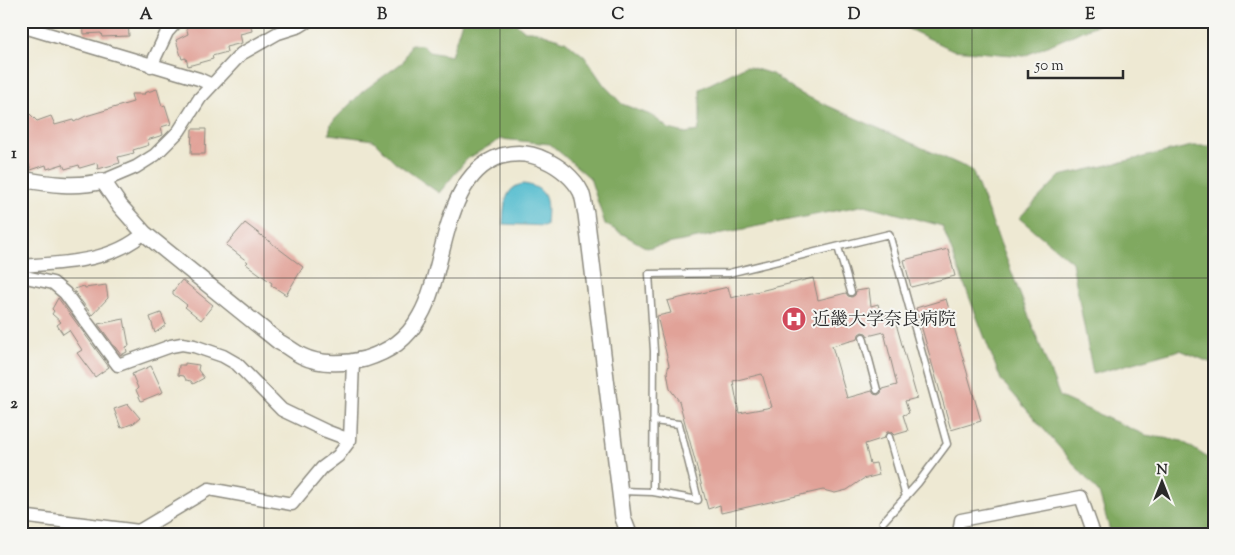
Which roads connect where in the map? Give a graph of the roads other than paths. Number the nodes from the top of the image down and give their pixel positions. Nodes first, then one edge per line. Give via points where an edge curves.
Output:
1 (177, 21) edge
2 (308, 21) edge
3 (21, 26) edge
4 (151, 66) junction
5 (212, 85) junction
6 (21, 180) edge
7 (103, 181) junction
8 (144, 233) junction
9 (838, 247) junction
10 (21, 266) edge
11 (21, 276) edge
12 (851, 292) dead end
13 (863, 337) dead end
14 (353, 362) junction
15 (877, 390) dead end
16 (653, 421) junction
17 (889, 437) dead end
18 (350, 440) junction
19 (620, 491) junction
20 (652, 492) junction
21 (906, 497) junction
22 (21, 516) edge
23 (883, 522) dead end
24 (629, 534) edge
25 (959, 534) edge
26 (1094, 534) edge

1 - 4 street via 167,32
2 - 5 street via 241,54
3 - 4 street
4 - 5 street
5 - 7 street via 179,131 155,155
6 - 7 street via 88,185
7 - 8 street
8 - 10 street via 123,247 84,260
8 - 14 street via 279,342 303,357 335,363
9 - 12 lane
9 - 16 lane via 728,273 649,274 654,351
9 - 21 lane via 889,234 947,444
11 - 18 street via 53,283 65,293 119,366 172,346 194,346 237,364 282,410
13 - 15 lane
14 - 18 street
14 - 19 street via 382,354 398,343 421,316 456,202 473,175 493,159 510,154 528,154 543,159 568,175 581,192
16 - 20 lane
16 - 20 lane via 678,424 698,500
17 - 21 lane
18 - 22 street via 292,504 209,489 139,531
19 - 20 lane
19 - 24 street
21 - 23 lane
25 - 26 street via 961,520 1081,497

